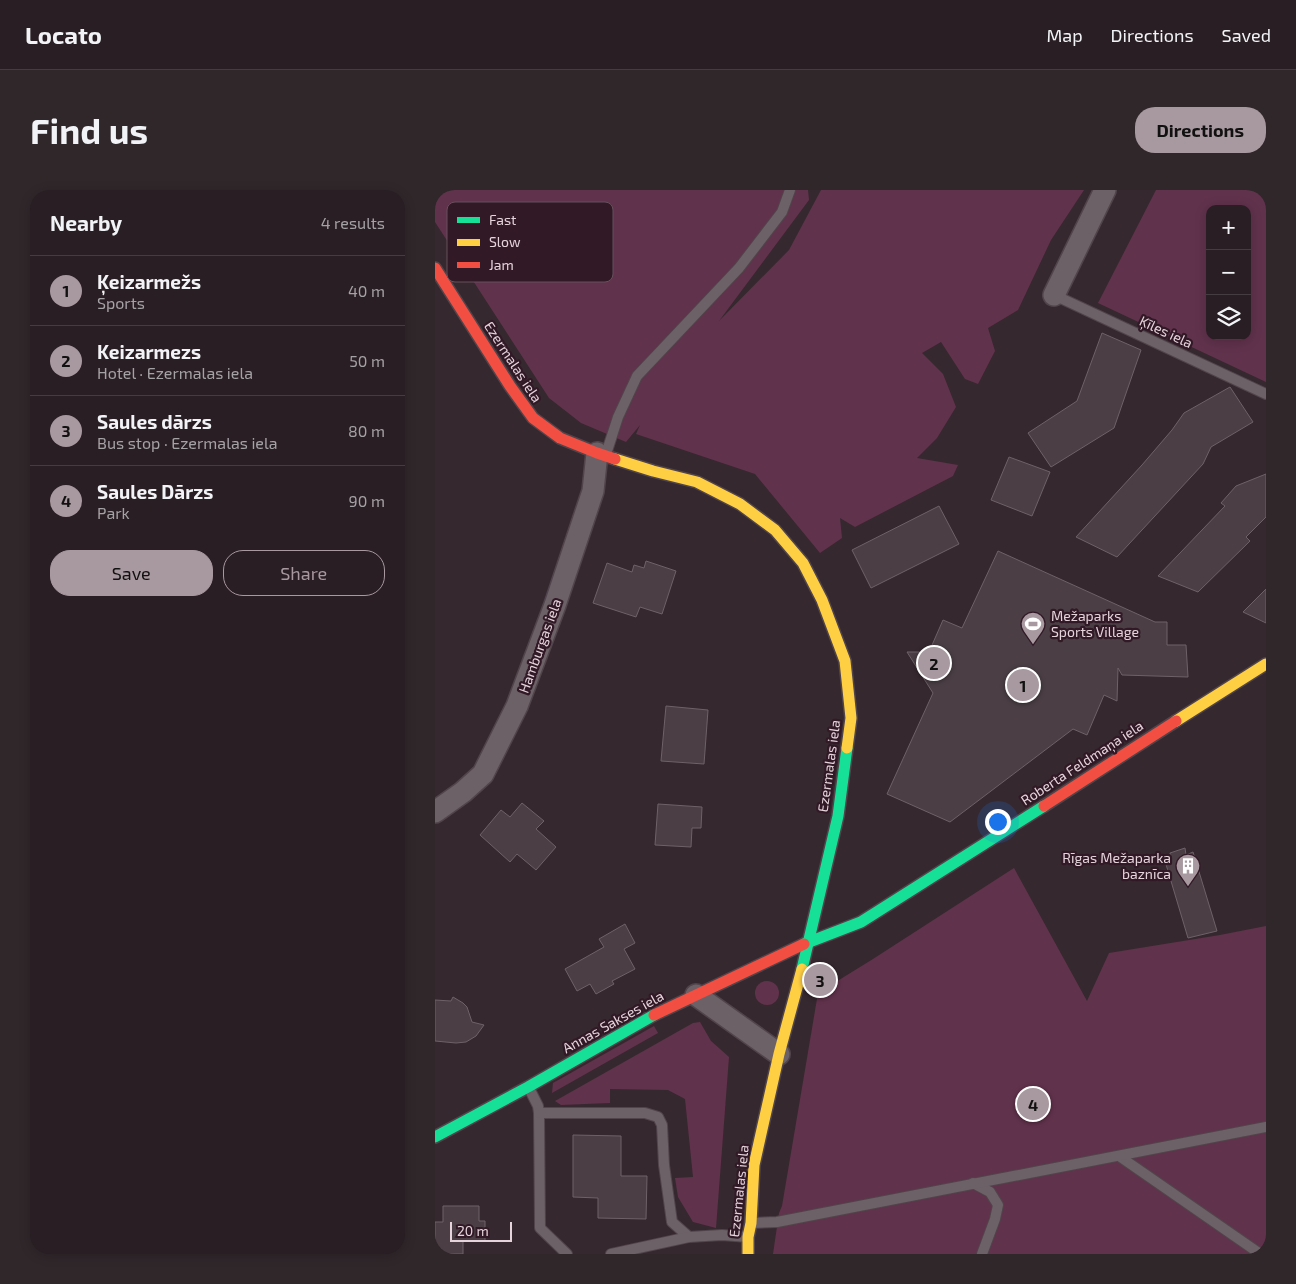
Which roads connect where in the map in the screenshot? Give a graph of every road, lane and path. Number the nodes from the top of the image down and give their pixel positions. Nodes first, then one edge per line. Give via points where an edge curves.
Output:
1 (790, 190) edge
2 (1105, 190) edge
3 (435, 268) edge
4 (1054, 295) joint
5 (1266, 394) edge
6 (601, 454) junction
7 (1266, 664) edge
8 (435, 812) edge
9 (809, 942) junction
10 (695, 995) junction
11 (779, 1054) junction
12 (528, 1087) junction
13 (539, 1113) junction
14 (1266, 1127) edge
15 (435, 1137) edge
16 (1119, 1156) junction
17 (973, 1183) junction
18 (751, 1223) junction
19 (748, 1237) junction
20 (689, 1238) junction
21 (1259, 1253) edge
22 (567, 1254) edge
23 (611, 1254) edge
24 (748, 1254) edge
25 (982, 1254) edge

1 - 6 lane via 782,212 739,268 637,376
2 - 4 street
3 - 6 street, Ezermalas iela via 533,418 560,438
4 - 5 lane, Ķīles iela
6 - 8 street, Hamburgas iela via 593,491 517,706 483,774
6 - 9 street, Ezermalas iela via 697,482 739,504 775,530 803,563 823,600 845,661 851,718 838,816
7 - 9 street, Roberta Feldmaņa iela via 861,922
9 - 10 street, Annas Sakses iela
9 - 11 street, Ezermalas iela
10 - 11 street
10 - 12 street, Annas Sakses iela
11 - 18 street, Ezermalas iela via 755,1165
12 - 13 lane
12 - 15 street, Annas Sakses iela
13 - 20 lane via 645,1113 658,1117 662,1125 672,1222
13 - 22 lane via 540,1228
14 - 16 lane
16 - 17 lane
16 - 21 lane
17 - 18 lane via 777,1222
17 - 25 lane via 989,1192 998,1205
18 - 19 street, Ezermalas iela
19 - 20 lane
19 - 24 street, Ezermalas iela
20 - 23 lane

